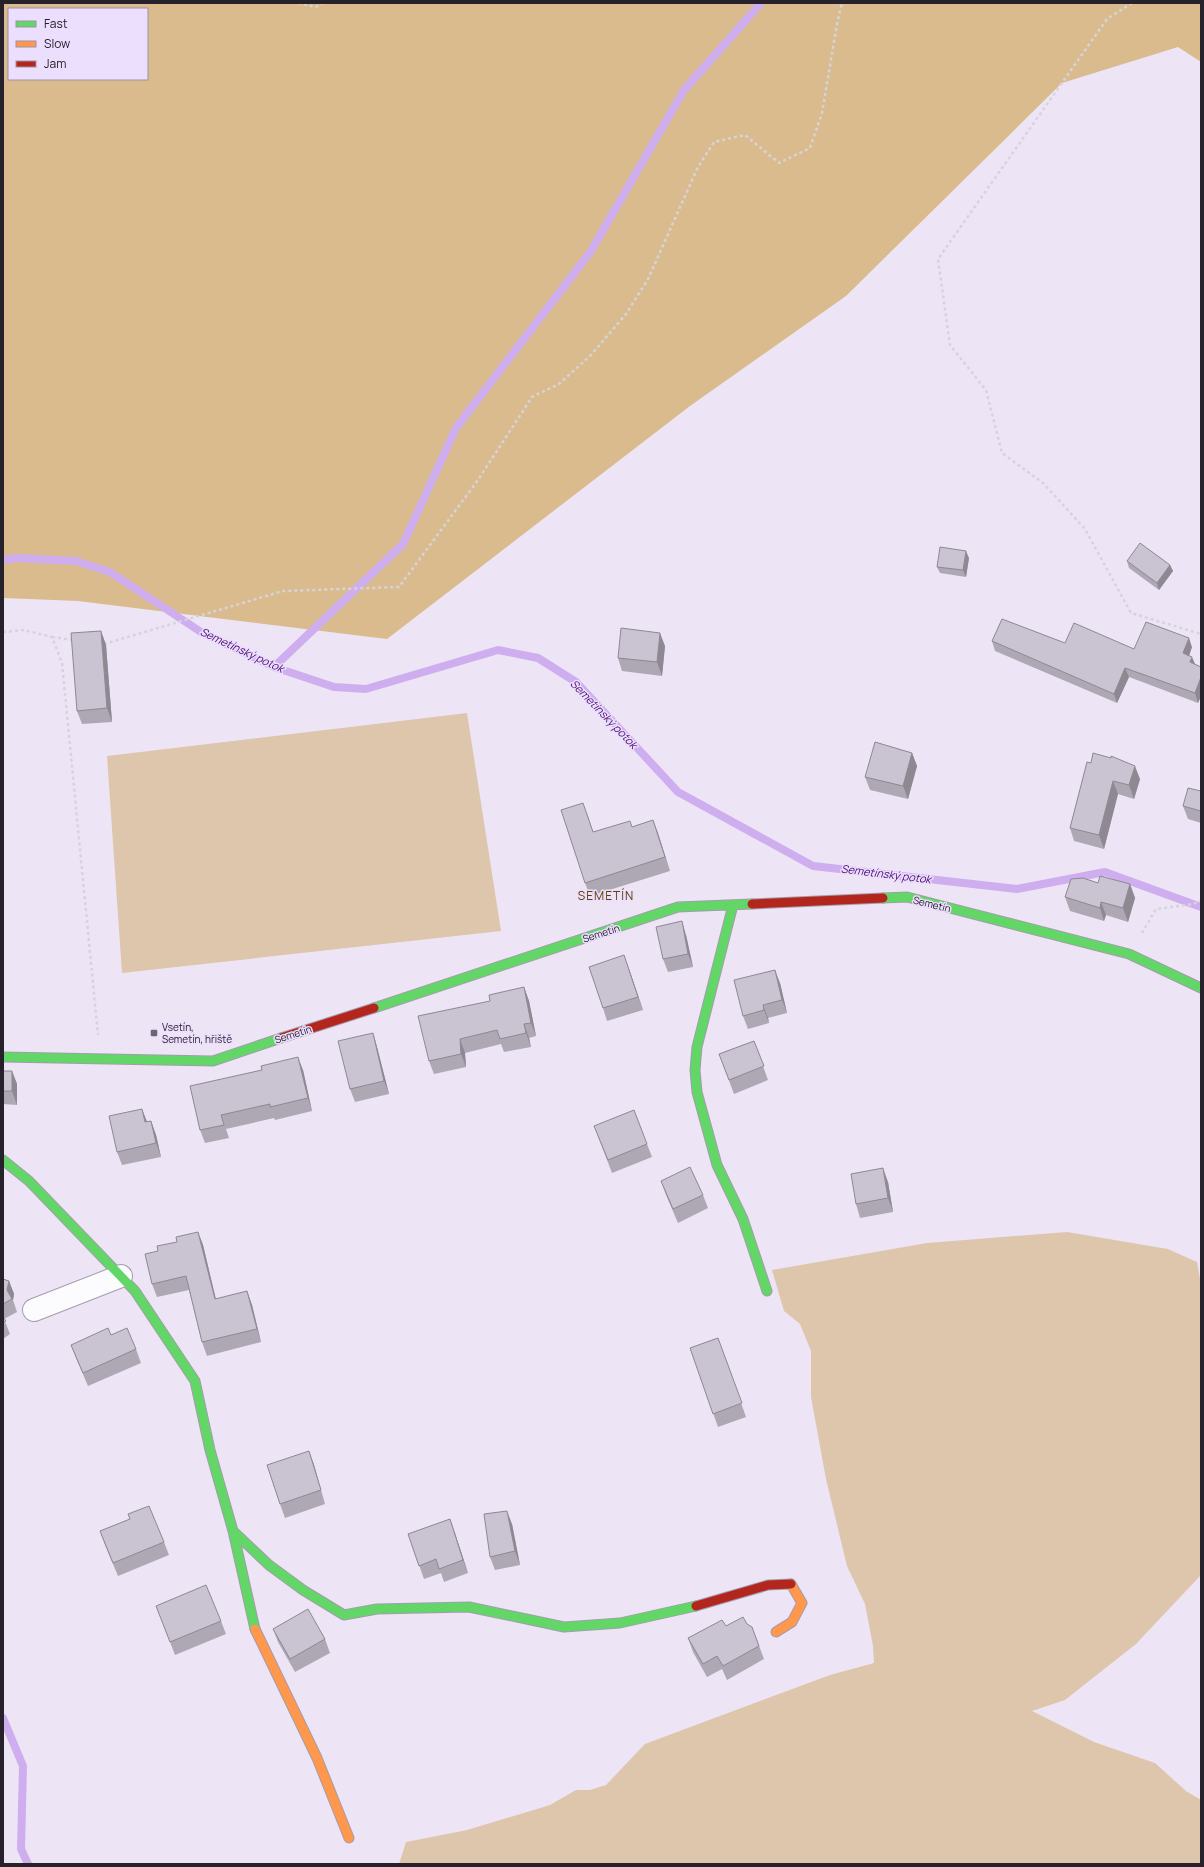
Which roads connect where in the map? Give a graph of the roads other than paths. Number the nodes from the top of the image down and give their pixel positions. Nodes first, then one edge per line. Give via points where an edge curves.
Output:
1 (733, 905) junction
2 (1201, 988) edge
3 (3, 1057) edge
4 (3, 1160) edge
5 (121, 1276) junction
6 (767, 1291) dead end
7 (34, 1310) dead end
8 (233, 1531) junction
9 (776, 1632) dead end
10 (349, 1838) dead end

1 - 2 street, Semetín via 907,897 1130,954
1 - 3 street, Semetín via 678,907 213,1061
1 - 6 street via 697,1046 695,1070 697,1092 717,1165 742,1219
4 - 5 street via 29,1181
5 - 7 street
5 - 8 street via 135,1291 195,1381 210,1450
8 - 9 street via 269,1564 303,1590 344,1615 377,1609 469,1607 564,1627 620,1623 710,1603 768,1585 792,1584 802,1603 792,1622
8 - 10 street via 256,1634 317,1758

